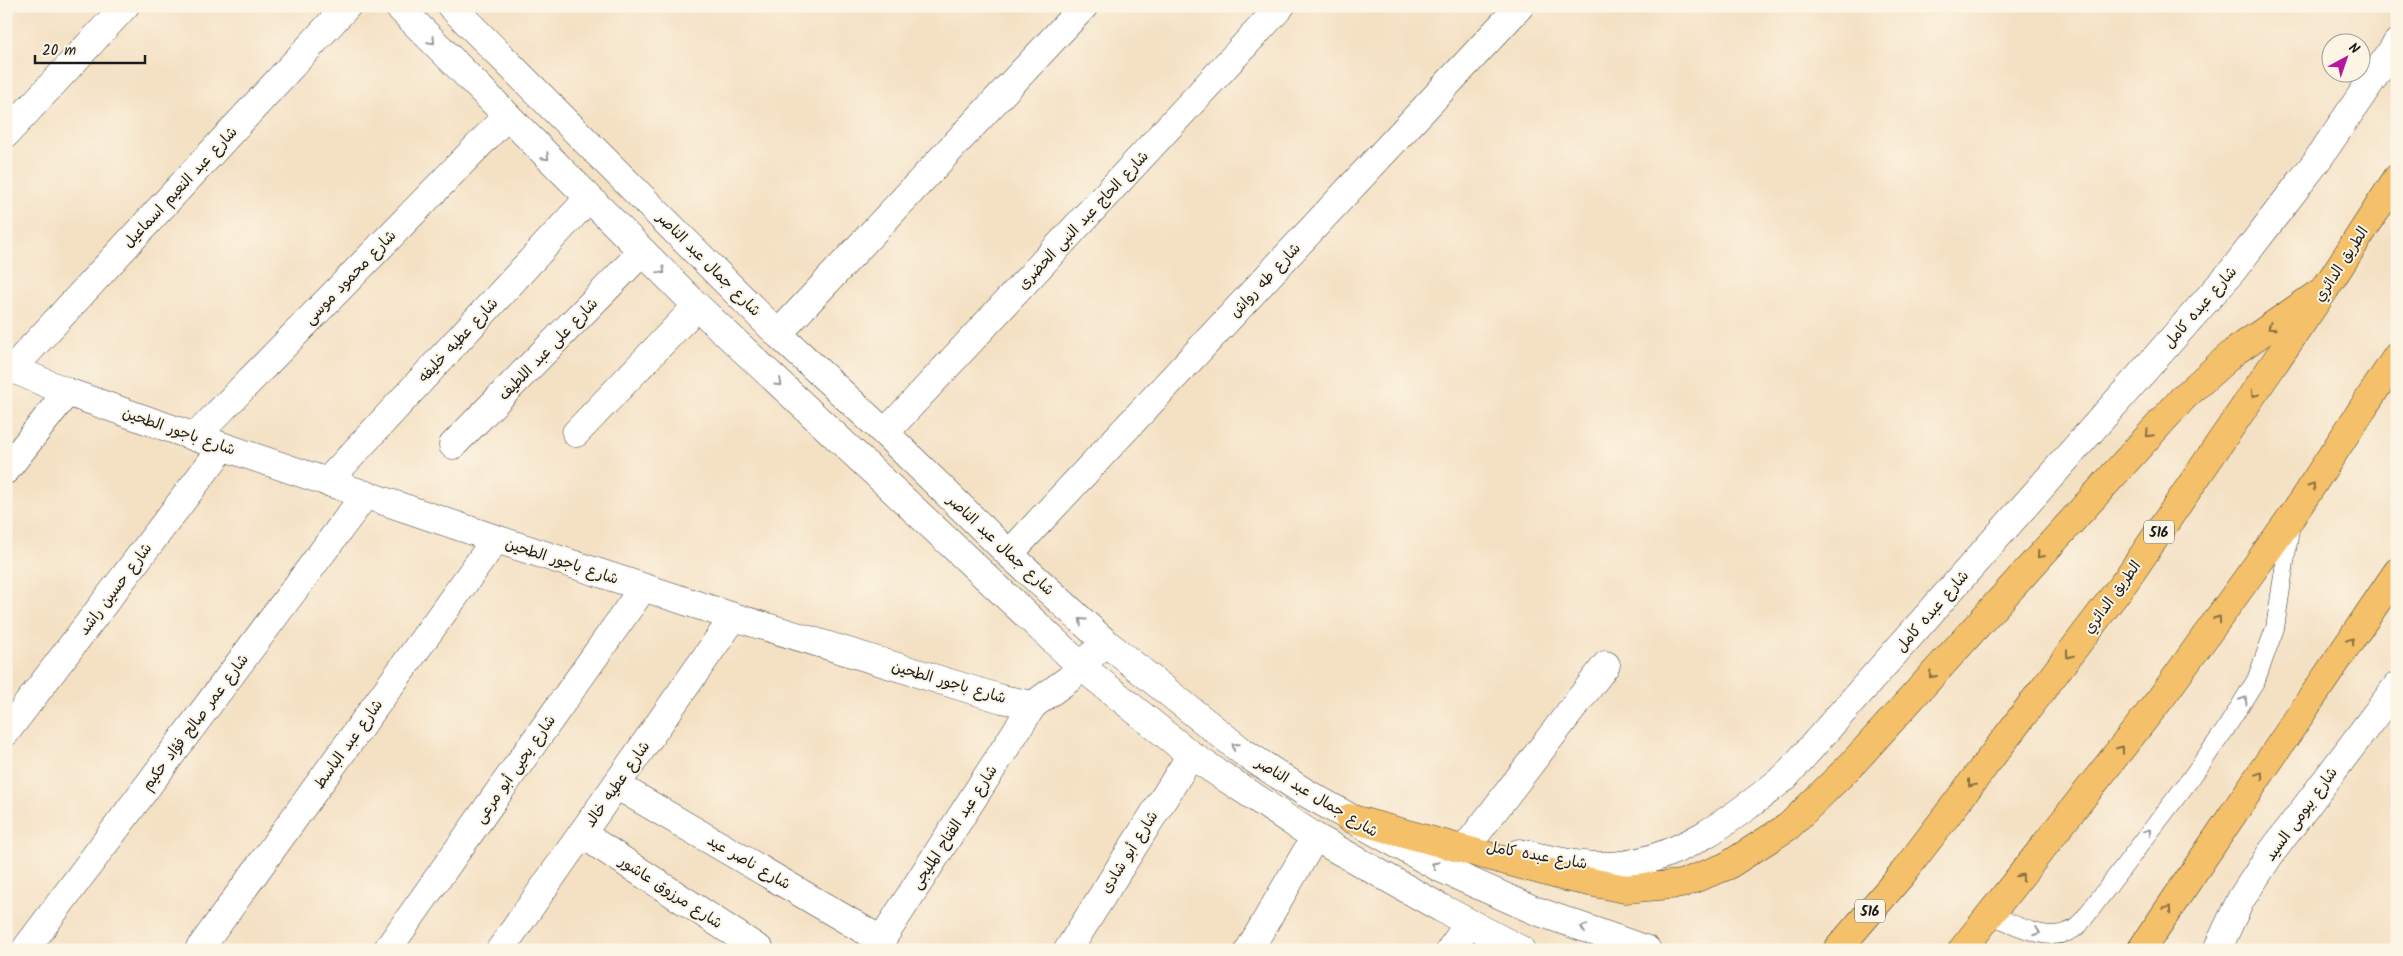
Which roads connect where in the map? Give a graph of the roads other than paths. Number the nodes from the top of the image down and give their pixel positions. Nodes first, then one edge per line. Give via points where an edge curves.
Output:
1 (125, 6) edge
2 (347, 6) edge
3 (398, 6) edge
4 (451, 6) edge
5 (1084, 6) edge
6 (1281, 6) edge
7 (1520, 6) edge
8 (2397, 43) edge
9 (506, 117) junction
10 (6, 134) edge
11 (2397, 178) edge
12 (588, 199) junction
13 (642, 252) junction
14 (2325, 289) junction
15 (697, 306) junction
16 (778, 334) junction
17 (2397, 356) edge
18 (9, 367) edge
19 (67, 392) junction
20 (576, 433) dead end
21 (885, 433) junction
22 (195, 437) junction
23 (454, 445) dead end
24 (223, 447) junction
25 (6, 470) edge
26 (327, 482) junction
27 (365, 495) junction
28 (2292, 516) junction
29 (496, 539) junction
30 (1009, 554) junction
31 (2397, 572) edge
32 (642, 588) junction
33 (734, 617) junction
34 (1105, 642) junction
35 (1606, 664) dead end
36 (1082, 667) junction
37 (2397, 686) edge
38 (1033, 705) junction
39 (6, 732) edge
40 (1191, 755) junction
41 (616, 785) junction
42 (1306, 792) junction
43 (1350, 818) junction
44 (582, 834) junction
45 (1315, 837) junction
46 (1470, 842) junction
47 (1991, 915) junction
48 (1469, 923) junction
49 (878, 945) edge
50 (25, 950) edge
51 (199, 950) edge
52 (386, 950) edge
53 (500, 950) edge
54 (760, 950) edge
55 (1068, 950) edge
56 (1249, 950) edge
57 (1450, 950) edge
58 (1521, 950) edge
59 (1647, 950) edge
60 (1837, 950) edge
61 (1962, 950) edge
62 (2141, 950) edge
63 (2217, 950) edge

1 - 10 street
2 - 18 street, شارع عبد النعيم اسماعيل
3 -> 9 street
4 - 16 street, شارع جمال عبد الناصر
5 - 16 street
6 - 21 street, شارع الحاج عبد النبى الحضرى
7 - 30 street, شارع طه رواش
8 - 46 street, شارع عبده كامل via 2316,162 2233,270 1785,777 1738,815 1646,860 1606,866 1573,863
9 -> 12 street
9 - 22 street, شارع محمود موسى
11 - 14 highway, الطريق الدائري / 516
12 - 13 street
12 - 26 street, شارع عطيه خليفه
13 -> 15 street
13 - 23 street, شارع على عبد اللطيف
14 -> 43 highway via 2234,352 2184,397 1852,764 1789,826 1727,866 1681,884 1625,889 1566,877
14 -> 60 highway, الطريق الدائري / 516 via 2126,580 1903,873
15 - 20 street
15 -> 36 street
16 - 21 street, شارع جمال عبد الناصر
28 -> 17 highway
18 - 19 street, شارع باجور الطحين
19 - 22 street, شارع باجور الطحين
19 - 25 street
21 - 30 street, شارع جمال عبد الناصر
22 - 24 street, شارع باجور الطحين
24 - 26 street, شارع باجور الطحين
24 - 39 street, شارع حسين راشد
26 - 27 street, شارع باجور الطحين
27 - 29 street, شارع باجور الطحين
27 - 50 street, شارع عمر صالح فؤاد حكيم
47 -> 28 highway via 2161,698
47 -> 28 lane via 2045,935 2072,932 2191,778 2256,680 2268,652 2275,628
29 - 32 street, شارع باجور الطحين
29 - 51 street, شارع عبد الباسط
34 -> 30 street, شارع جمال عبد الناصر
62 -> 31 highway
32 - 33 street, شارع باجور الطحين
32 - 52 street, شارع يحيى أبو مرعى
33 - 38 street, شارع باجور الطحين via 1002,699
33 - 41 street, شارع عطيه خالد
34 - 36 street
42 -> 34 street, شارع جمال عبد الناصر via 1243,752
35 - 46 street
36 - 38 street
36 - 40 street
37 - 63 street, شارع بيومى السيد via 2272,853 2241,899
38 - 49 street, شارع عبد الفتاح المليجى
40 - 45 street
40 - 55 street, شارع أبو شادى
41 - 44 street, شارع عطيه خالد
41 - 49 street, شارع ناصر عيد
42 - 43 street, شارع جمال عبد الناصر
42 - 46 street, شارع عبده كامل
59 -> 43 street, شارع جمال عبد الناصر via 1534,910 1440,868
44 - 53 street, شارع عطيه خالد
44 - 54 street, شارع مرزوق عاشور
45 - 48 street
45 - 56 street
47 - 61 highway
48 - 57 street
48 - 58 street

